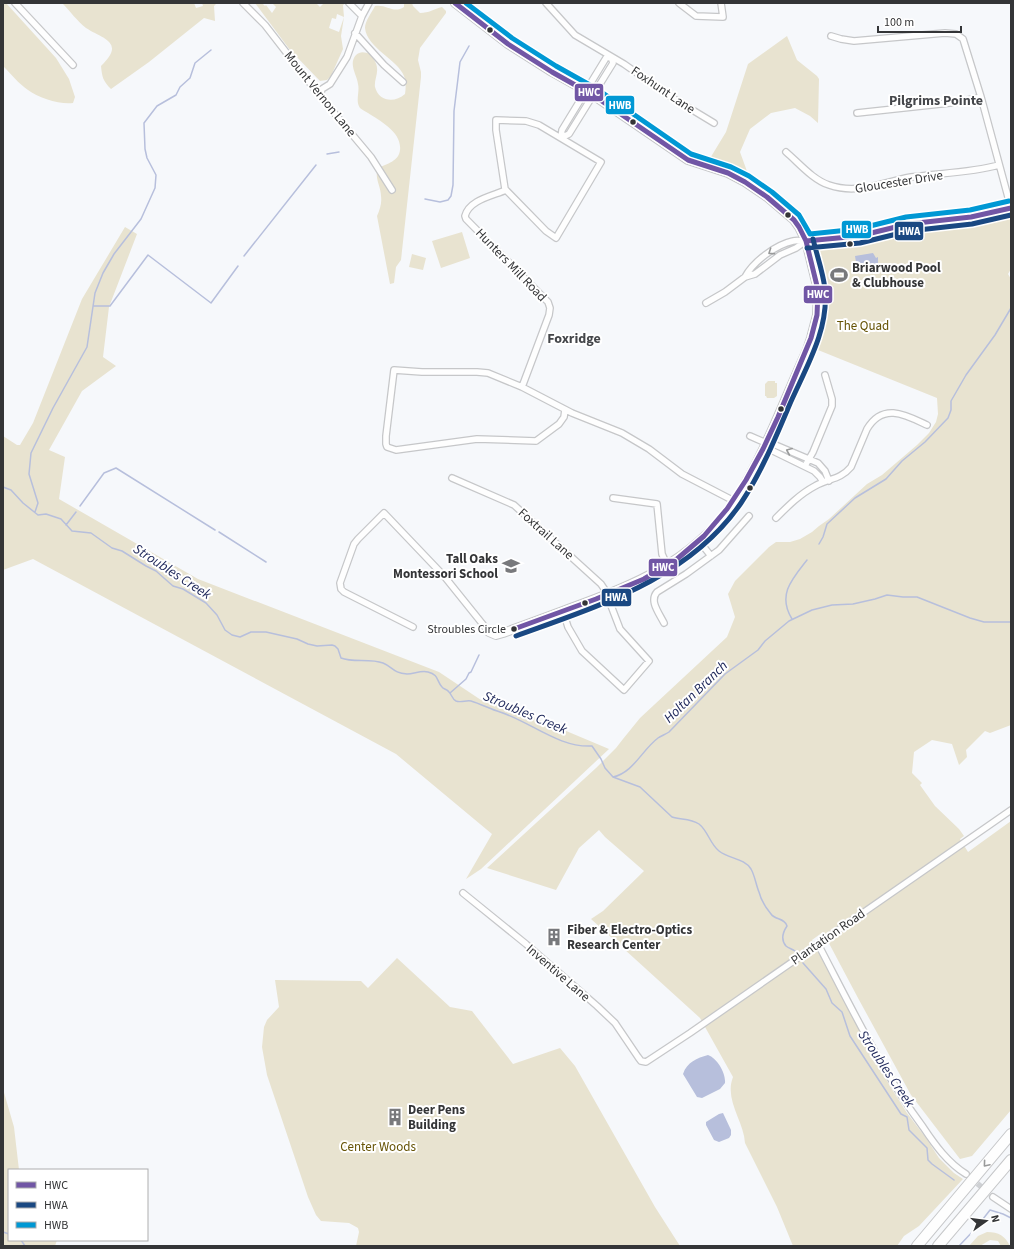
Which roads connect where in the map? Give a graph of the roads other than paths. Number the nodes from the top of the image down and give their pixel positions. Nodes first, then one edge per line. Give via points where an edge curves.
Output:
1 (15, 3) edge
2 (243, 3) edge
3 (349, 3) edge
4 (369, 3) edge
5 (546, 3) edge
6 (679, 3) edge
7 (722, 3) edge
8 (461, 5) edge
9 (362, 16) junction
10 (355, 33) junction
11 (831, 36) dead end
12 (611, 57) junction
13 (73, 65) dead end
14 (403, 82) dead end
15 (590, 92) junction
16 (320, 96) junction
17 (981, 96) junction
18 (857, 113) dead end
19 (714, 123) dead end
20 (561, 138) junction
21 (786, 152) dead end
22 (999, 165) junction
23 (392, 190) dead end
24 (506, 190) junction
25 (1011, 208) edge
26 (806, 241) junction
27 (706, 303) dead end
28 (825, 374) dead end
29 (522, 387) junction
30 (565, 410) junction
31 (927, 425) dead end
32 (750, 436) dead end
33 (766, 443) junction
34 (809, 459) junction
35 (806, 466) junction
36 (452, 478) dead end
37 (826, 481) junction
38 (613, 498) dead end
39 (734, 501) junction
40 (748, 516) dead end
41 (776, 518) dead end
42 (699, 541) junction
43 (711, 556) junction
44 (667, 565) junction
45 (606, 595) junction
46 (563, 611) junction
47 (664, 623) dead end
48 (413, 627) dead end
49 (489, 632) joint
50 (1011, 810) edge
51 (463, 893) dead end
52 (818, 944) junction
53 (644, 1062) joint
54 (1011, 1134) edge
55 (1011, 1160) edge
56 (966, 1174) tunnel mouth
57 (992, 1197) tunnel mouth
58 (1011, 1210) edge
59 (917, 1246) edge
60 (938, 1246) edge

1 - 13 street
2 - 16 street, Mount Vernon Lane via 265,25
3 - 9 street
4 - 9 street
5 - 12 street, Foxhunt Lane via 575,35
6 - 7 street via 696,16 723,17
8 - 15 street via 508,44
9 - 10 street
10 - 14 street
10 - 16 street via 347,57 330,84 322,89
11 - 17 street via 854,41 956,34 965,42
12 - 15 street via 612,63
12 - 19 street, Foxhunt Lane
15 - 20 street via 569,134
15 - 26 street via 688,160 728,173 745,182 794,220
16 - 23 street, Mount Vernon Lane via 371,157
17 - 18 street via 959,102
17 - 22 street
20 - 24 street via 530,122 496,120
20 - 24 street via 601,162 556,238
21 - 22 street, Gloucester Drive via 822,182 848,190 870,188 910,178 971,172
22 - 25 street
24 - 29 street, Hunters Mill Road via 475,203 465,216 548,302 550,308
25 - 26 street via 958,219 908,224 859,236
26 - 27 street
26 - 33 street via 818,290 817,315 807,350
28 - 34 street via 832,406
29 - 30 street
29 - 30 street via 484,372 394,370 386,444 396,450 477,439 536,442 559,424
30 - 39 street via 622,433 682,474
31 - 37 street via 900,413 884,414 870,424 851,467 844,475
32 - 33 street
34 -> 33 street
33 - 35 street via 771,450
33 - 39 street
34 - 35 street
34 - 37 street via 823,468
35 - 37 street
36 - 45 street, Foxtrail Lane via 516,506 601,584
37 - 41 street via 797,497
38 - 44 street via 657,504 662,554
39 - 42 street
40 - 43 street
42 - 43 street
42 - 44 street
43 - 47 street via 654,595 653,601
44 - 45 street
45 - 46 street
45 - 46 street, Foxtrail Lane via 620,629 649,661 624,690 582,651 568,627
46 - 49 street via 503,634
48 - 49 street via 342,591 340,587 354,544 384,513 444,576
50 - 52 street, Plantation Road
51 - 53 street, Inventive Lane via 597,1006 615,1023 638,1058
52 - 53 street, Plantation Road via 654,1058
52 - 56 street via 908,1107 948,1160
54 -> 59 highway
55 - 60 highway
57 - 58 street

